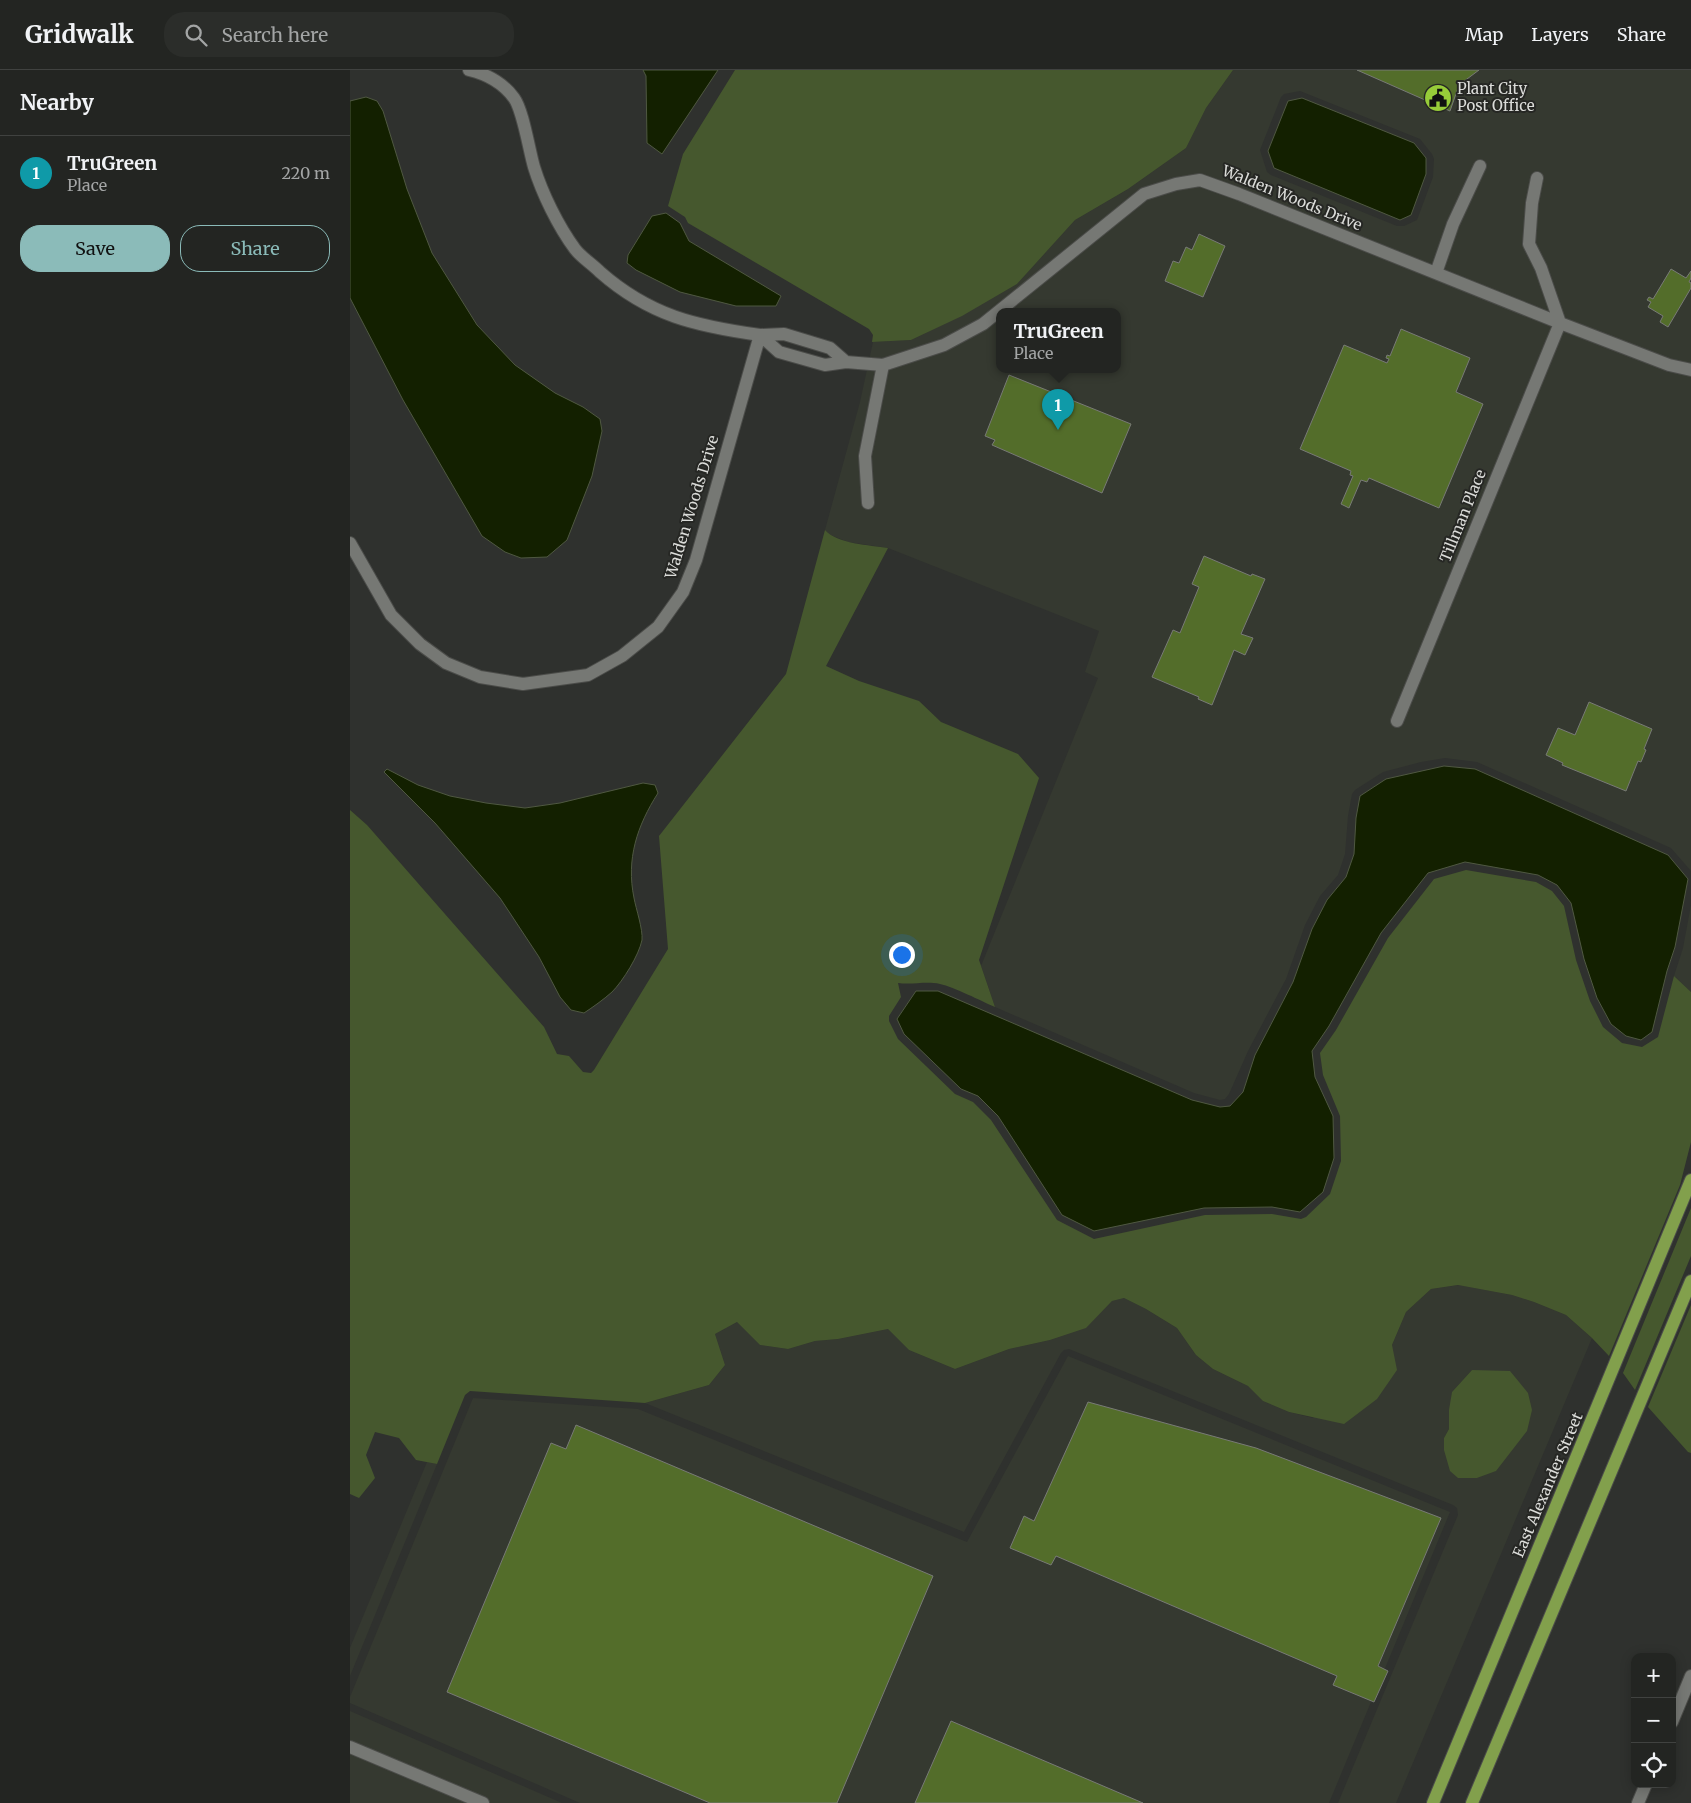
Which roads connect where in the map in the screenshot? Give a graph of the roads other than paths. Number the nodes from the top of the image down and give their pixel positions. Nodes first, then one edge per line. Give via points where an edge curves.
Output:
1 (469, 70) edge
2 (1480, 166) dead end
3 (1537, 178) dead end
4 (1436, 273) junction
5 (1003, 308) edge
6 (996, 314) edge
7 (1560, 323) junction
8 (760, 335) junction
9 (846, 362) junction
10 (883, 365) junction
11 (1669, 365) junction
12 (1691, 370) edge
13 (1691, 380) edge
14 (868, 503) dead end
15 (350, 542) edge
16 (1397, 721) dead end
17 (1691, 1180) edge
18 (1691, 1281) edge
19 (1691, 1676) edge
20 (1676, 1712) edge
21 (350, 1747) edge
22 (1644, 1788) edge
23 (483, 1803) edge
24 (1433, 1803) edge
25 (1472, 1803) edge
26 (1638, 1803) edge

1 - 8 street via 482,73 514,98 535,169 552,210 575,249 619,288 656,310 691,323
2 - 4 street via 1453,224
3 - 7 street via 1529,244
4 - 5 street, Walden Woods Drive via 1200,180 1144,194
4 - 7 street, Walden Woods Drive
6 - 10 street, Walden Woods Drive via 944,345
7 - 11 street, Walden Woods Drive
7 - 16 street, Tillman Place
8 - 9 street via 784,334 830,348
8 - 9 street, Walden Woods Drive via 779,352 825,366
8 - 15 street, Walden Woods Drive via 696,560 683,592 658,627 622,656 588,676 523,684 480,677 446,662 420,644 391,615
9 - 10 street, Walden Woods Drive
10 - 14 street via 865,456
11 - 12 street, Walden Woods Drive
11 - 13 street, Walden Woods Drive
17 - 24 main road, East Alexander Street
18 - 25 main road
19 - 20 street
21 - 23 street
22 - 26 street

